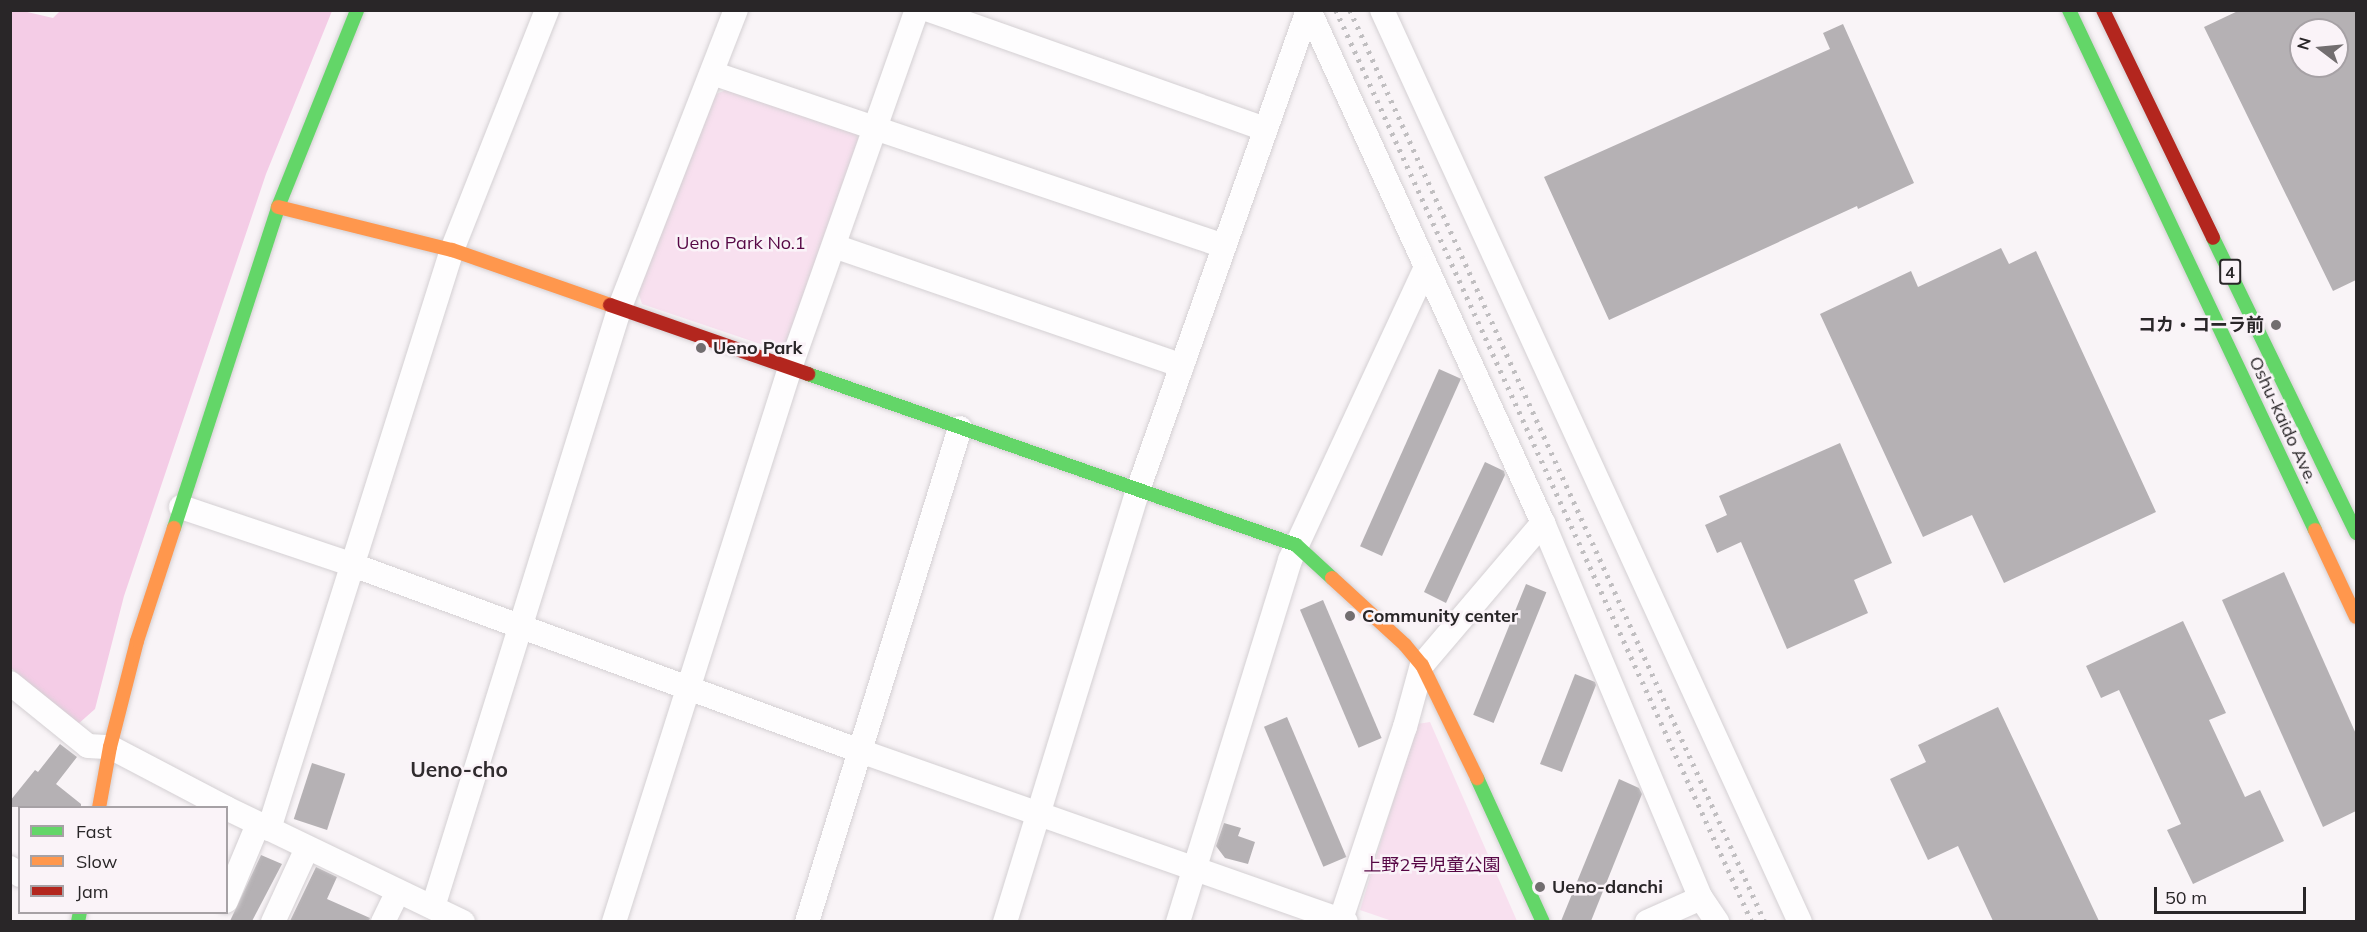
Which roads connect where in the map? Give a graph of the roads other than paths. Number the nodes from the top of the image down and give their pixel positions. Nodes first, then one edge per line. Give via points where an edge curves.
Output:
1 (357, 10) edge
2 (547, 10) edge
3 (736, 10) edge
4 (917, 10) edge
5 (929, 10) edge
6 (1308, 10) edge
7 (1382, 10) edge
8 (2088, 10) edge
9 (2103, 10) edge
10 (2071, 14) edge
11 (712, 73) junction
12 (875, 128) junction
13 (1265, 129) junction
14 (278, 207) junction
15 (834, 246) junction
16 (1224, 246) junction
17 (452, 250) junction
18 (1425, 269) junction
19 (620, 307) junction
20 (1182, 366) junction
21 (790, 368) junction
22 (960, 428) junction
23 (1138, 490) junction
24 (181, 507) junction
25 (1543, 523) junction
26 (2356, 533) edge
27 (1296, 545) junction
28 (352, 565) junction
29 (2356, 617) edge
30 (519, 627) junction
31 (1422, 665) junction
32 (10, 682) edge
33 (688, 688) junction
34 (110, 747) junction
35 (860, 751) junction
36 (99, 806) edge
37 (222, 806) edge
38 (228, 809) edge
39 (1039, 812) junction
40 (263, 826) junction
41 (307, 848) junction
42 (1195, 868) junction
43 (398, 891) junction
44 (228, 897) edge
45 (1701, 898) junction
46 (433, 907) junction
47 (273, 921) edge
48 (383, 921) edge
49 (463, 921) edge
50 (614, 921) edge
51 (807, 921) edge
52 (1005, 921) edge
53 (1178, 921) edge
54 (1342, 921) edge
55 (1543, 921) edge
56 (1647, 921) edge
57 (1718, 921) edge
58 (1800, 921) edge

1 - 14 main road
2 - 17 street
3 - 11 street
4 - 12 street
5 - 13 street
6 - 13 street
6 - 18 street
7 - 58 street
8 - 10 main road
9 - 26 main road, Oshu-kaido Ave. / 4
10 - 29 main road, Oshu-kaido Ave. / 4
11 - 12 street
11 - 19 street
12 - 15 street
12 - 16 street
13 - 16 street
14 - 17 main road
14 - 24 main road
15 - 20 street
15 - 21 street
16 - 20 street
17 - 19 main road
17 - 28 street
18 - 25 street
18 - 27 street
19 - 21 main road
19 - 30 street
20 - 23 street
21 - 22 main road
21 - 33 street
22 - 23 main road
22 - 35 street
23 - 27 main road
23 - 39 street
24 - 28 street
24 - 34 main road via 137,641
25 - 31 street
25 - 45 street
27 - 31 main road
27 - 42 street
28 - 30 street
28 - 40 street
30 - 33 street
30 - 46 street
31 - 54 street
31 - 55 main road
32 - 34 street via 88,747
33 - 35 street
33 - 50 street
34 - 36 main road
34 - 37 street
35 - 39 street
35 - 51 street
38 - 40 street
39 - 42 street
39 - 52 street
40 - 41 street
40 - 44 street
41 - 43 street
41 - 47 street
42 - 53 street
42 - 54 street
43 - 46 street
43 - 48 street
45 - 56 street
45 - 57 street
46 - 49 street

